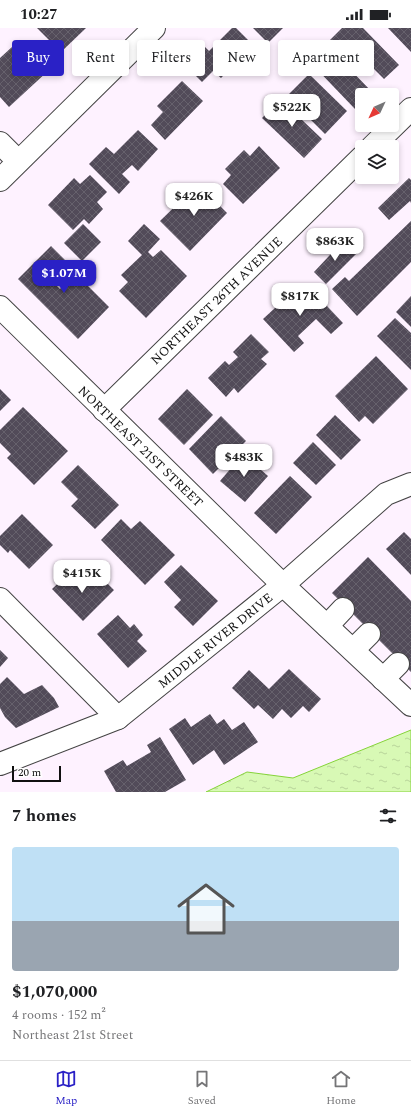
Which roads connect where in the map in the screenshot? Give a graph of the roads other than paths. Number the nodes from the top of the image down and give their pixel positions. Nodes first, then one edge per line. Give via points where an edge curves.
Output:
1 (147, 30) edge
2 (411, 109) edge
3 (379, 140) edge
4 (0, 143) edge
5 (18, 161) junction
6 (355, 164) edge
7 (0, 180) edge
8 (0, 307) edge
9 (104, 410) junction
10 (411, 484) edge
11 (283, 585) junction
12 (0, 600) edge
13 (343, 610) dead end
14 (327, 626) junction
15 (369, 634) dead end
16 (353, 650) junction
17 (411, 705) edge
18 (118, 718) junction
19 (0, 764) edge

1 - 5 street
2 - 3 street
4 - 5 street
5 - 7 street
6 - 9 street, NORTHEAST 26TH AVENUE
8 - 9 street, NORTHEAST 21ST STREET
9 - 11 street, NORTHEAST 21ST STREET
10 - 11 street, MIDDLE RIVER DRIVE via 386,494
11 - 14 street, NORTHEAST 21ST STREET
11 - 18 street, MIDDLE RIVER DRIVE
12 - 18 street
13 - 14 street
14 - 16 street, NORTHEAST 21ST STREET
15 - 16 street
16 - 17 street, NORTHEAST 21ST STREET via 390,671
18 - 19 street, MIDDLE RIVER DRIVE

